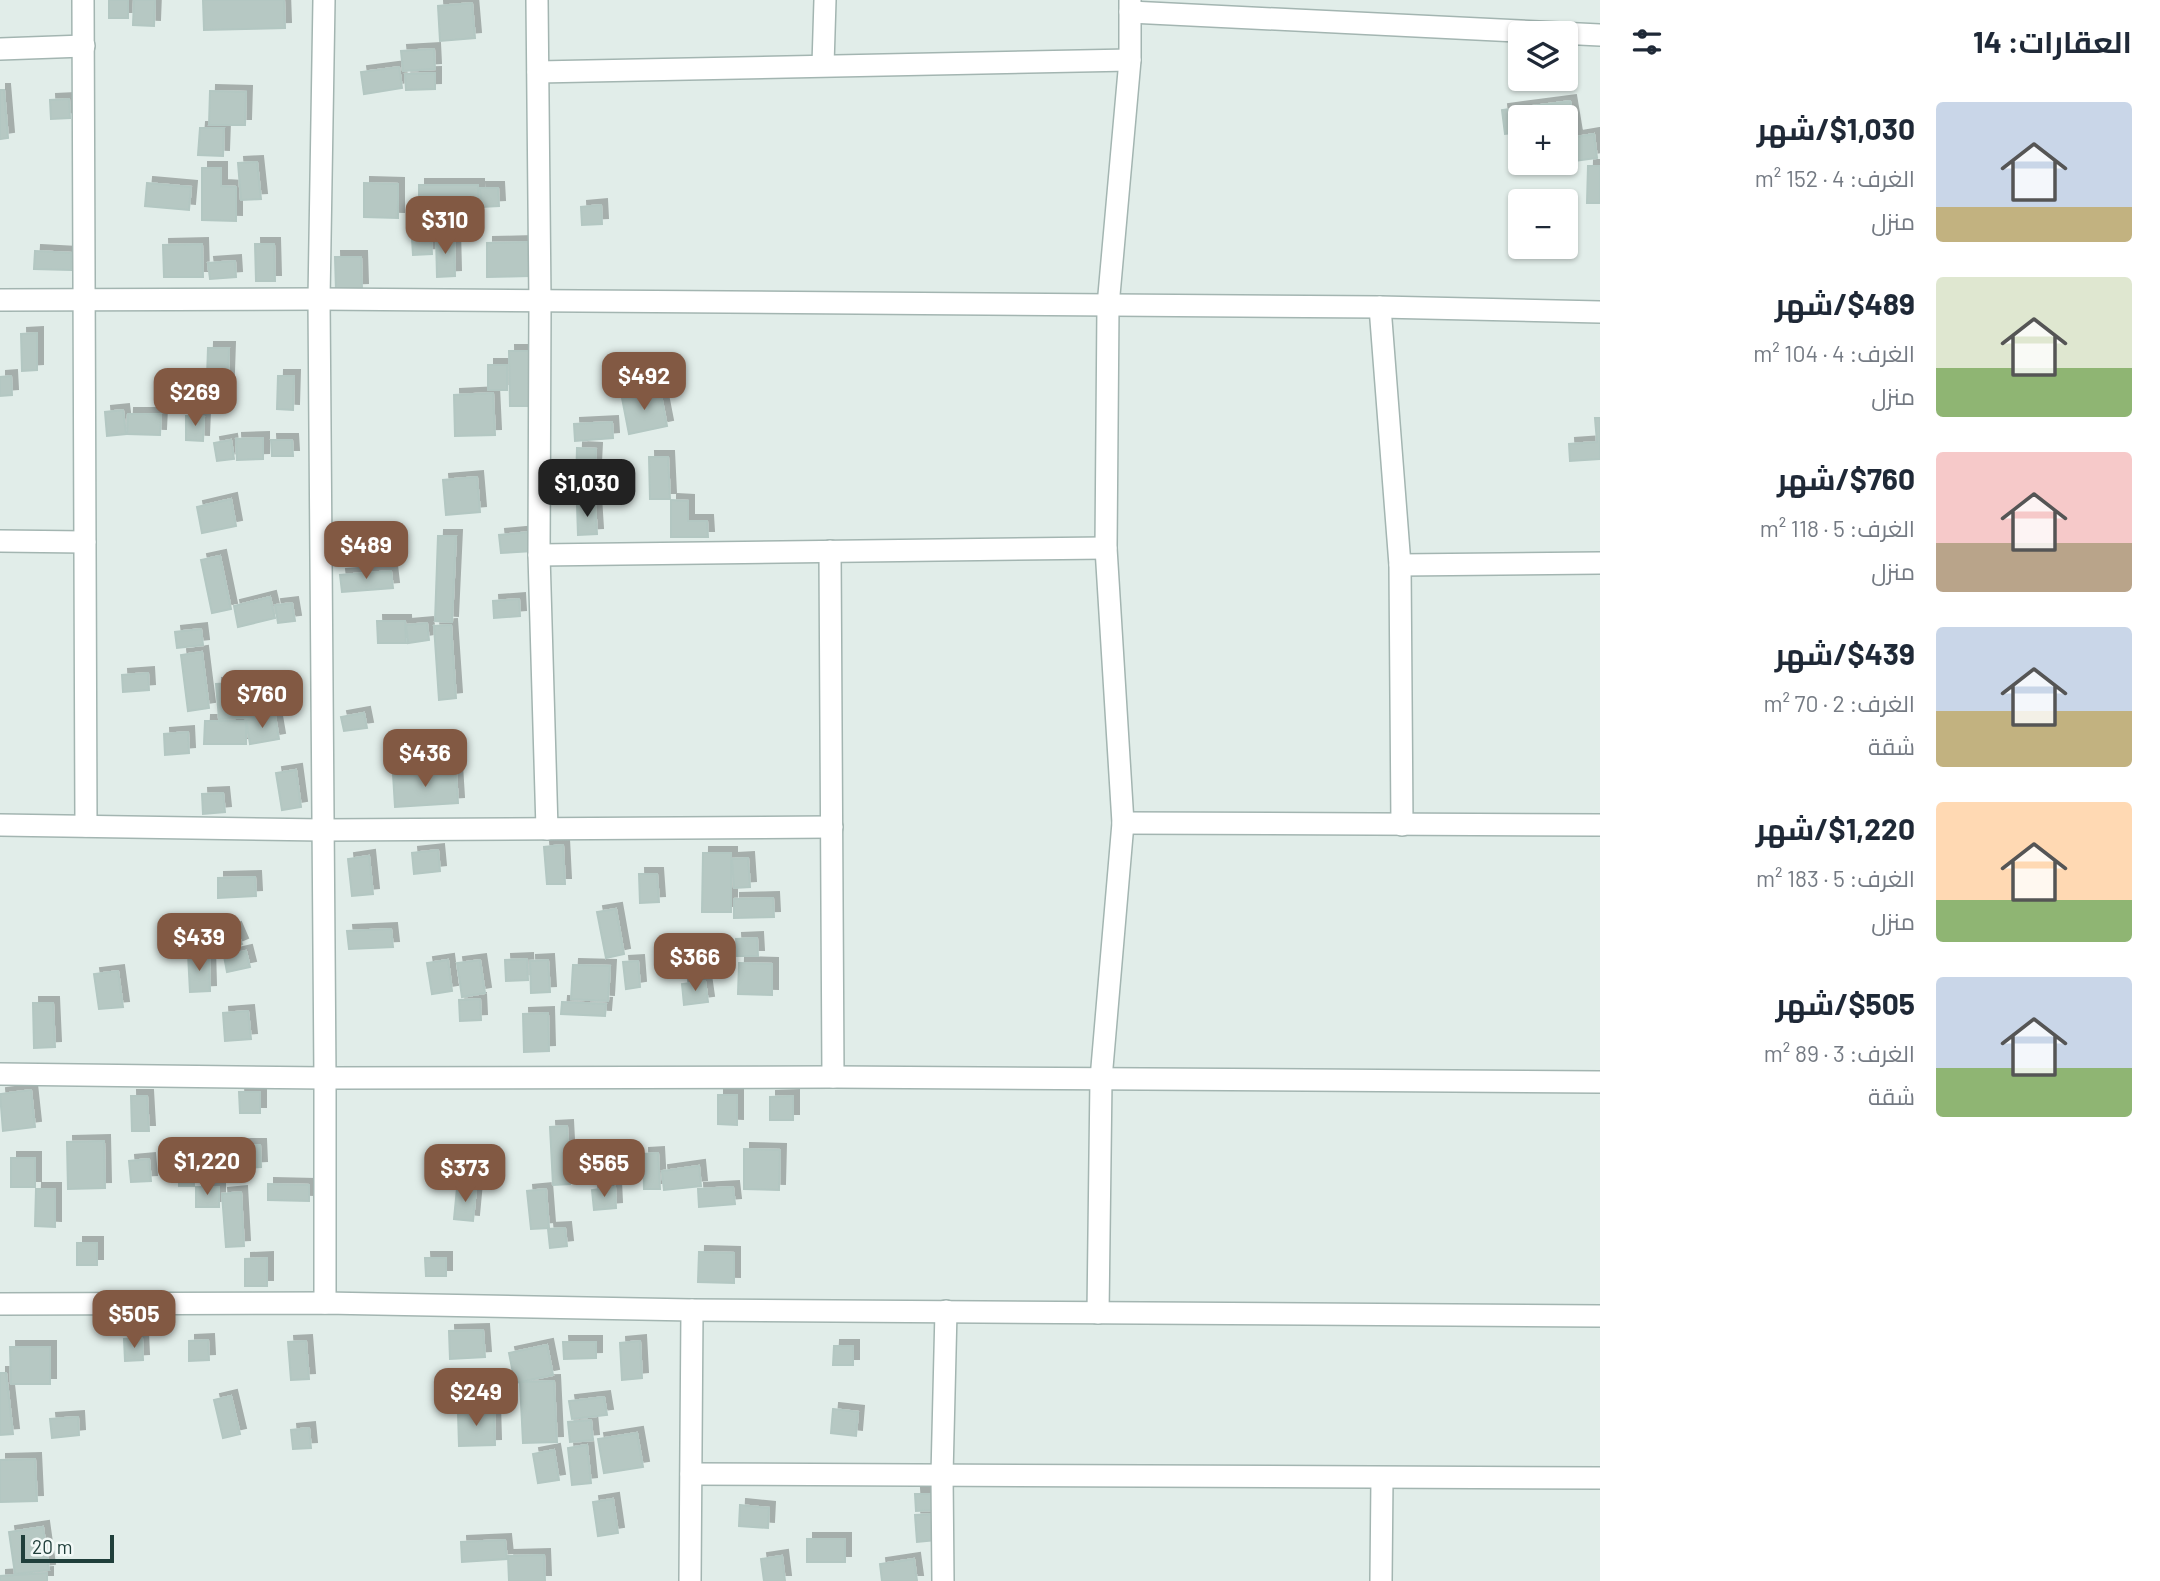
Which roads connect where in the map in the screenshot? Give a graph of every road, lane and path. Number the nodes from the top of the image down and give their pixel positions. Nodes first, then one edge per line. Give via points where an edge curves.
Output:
1 (83, 0) edge
2 (324, 0) edge
3 (537, 0) edge
4 (825, 0) edge
5 (1130, 6) edge
6 (1600, 35) edge
7 (84, 46) junction
8 (0, 49) edge
9 (1130, 60) junction
10 (823, 65) junction
11 (538, 72) junction
12 (319, 299) junction
13 (0, 300) edge
14 (84, 300) junction
15 (540, 302) junction
16 (1108, 306) junction
17 (1380, 307) junction
18 (1600, 312) edge
19 (0, 541) edge
20 (86, 542) junction
21 (1106, 548) junction
22 (830, 551) junction
23 (539, 555) junction
24 (1600, 563) edge
25 (1401, 565) junction
26 (1123, 823) junction
27 (0, 825) edge
28 (1402, 825) junction
29 (1600, 825) edge
30 (86, 826) junction
31 (832, 827) junction
32 (547, 829) junction
33 (322, 830) junction
34 (0, 1074) edge
35 (833, 1077) junction
36 (325, 1078) junction
37 (1101, 1079) junction
38 (1600, 1082) edge
39 (325, 1303) junction
40 (0, 1304) edge
41 (692, 1310) junction
42 (946, 1311) junction
43 (1098, 1313) junction
44 (1600, 1316) edge
45 (691, 1474) junction
46 (942, 1475) junction
47 (1382, 1478) junction
48 (1600, 1478) edge
49 (690, 1581) edge
50 (943, 1581) edge
51 (1381, 1581) edge

1 - 7 street
2 - 12 street
3 - 11 street
4 - 10 street
5 - 6 street
5 - 9 street
7 - 8 street
7 - 14 street
9 - 10 street
9 - 16 street
10 - 11 street
11 - 15 street
12 - 14 street
12 - 15 street
12 - 33 street
13 - 14 street
14 - 20 street
15 - 16 street
15 - 23 street
16 - 17 street
16 - 21 street
17 - 18 street
17 - 25 street
19 - 20 street
20 - 30 street
21 - 22 street
21 - 26 street
22 - 23 street
22 - 31 street
23 - 32 street
24 - 25 street
25 - 28 street
26 - 28 street
26 - 37 street
27 - 30 street
28 - 29 street
30 - 33 street
31 - 32 street
31 - 35 street
32 - 33 street
33 - 36 street
34 - 36 street
35 - 36 street
35 - 37 street
36 - 39 street
37 - 38 street
37 - 43 street
39 - 40 street
39 - 41 street
41 - 42 street
41 - 45 street
42 - 43 street
42 - 46 street
43 - 44 street
45 - 46 street
45 - 49 street
46 - 47 street
46 - 50 street
47 - 48 street
47 - 51 street

